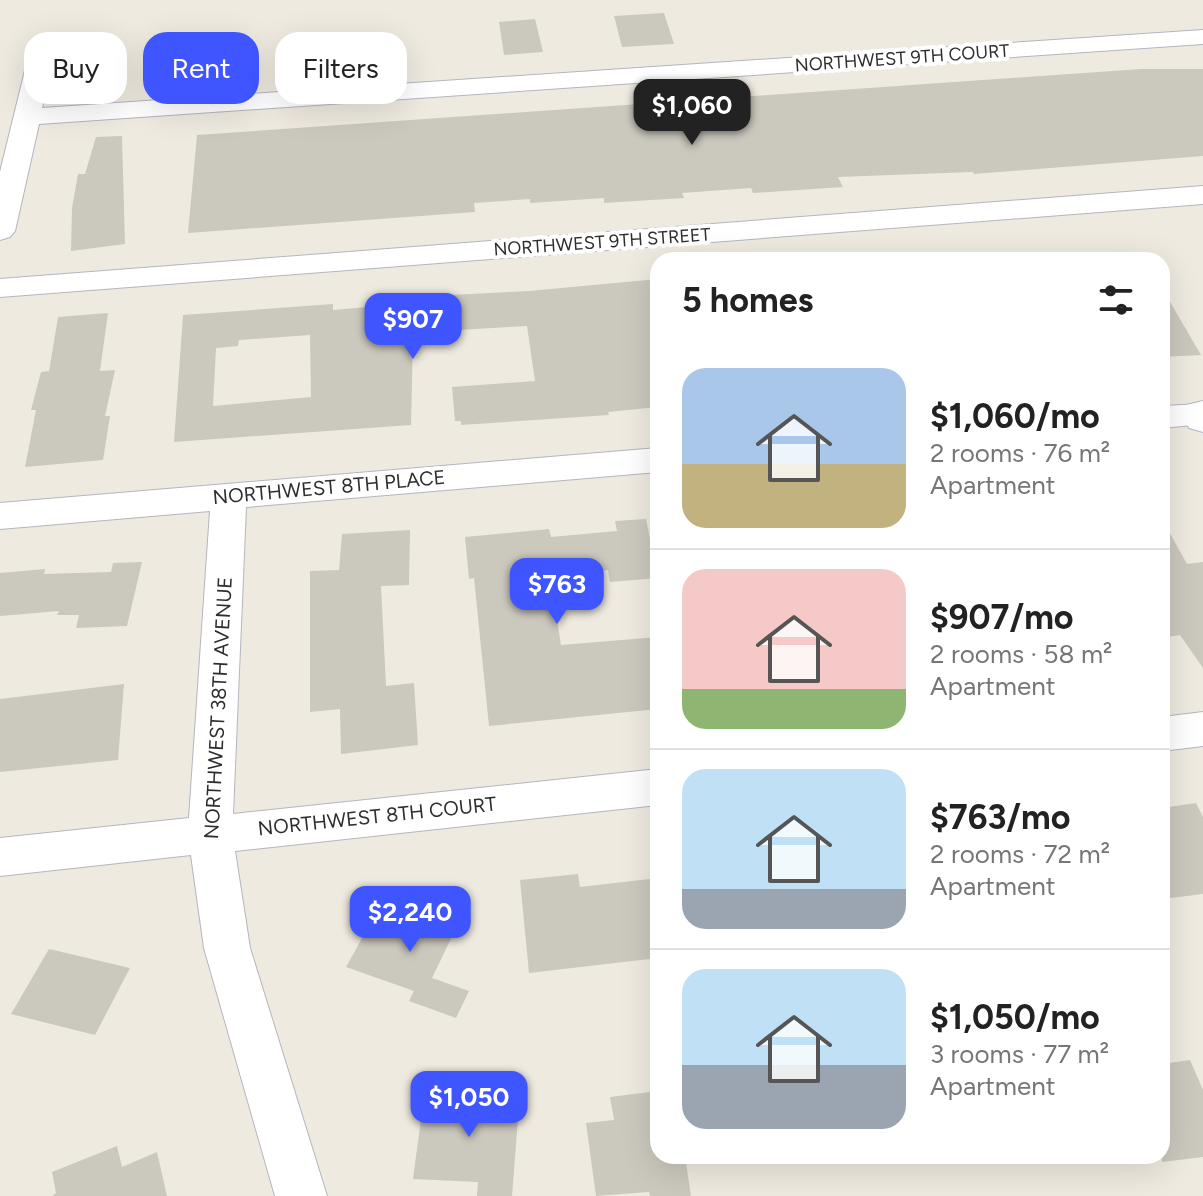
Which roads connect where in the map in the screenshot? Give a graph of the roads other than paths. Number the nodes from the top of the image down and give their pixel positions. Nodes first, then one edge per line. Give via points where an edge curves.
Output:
1 (1203, 37) edge
2 (30, 104) edge
3 (27, 117) junction
4 (1203, 195) edge
5 (0, 231) edge
6 (0, 288) edge
7 (650, 461) edge
8 (229, 496) junction
9 (0, 516) edge
10 (1203, 729) edge
11 (1170, 733) edge
12 (650, 788) edge
13 (210, 833) junction
14 (0, 857) edge
15 (301, 1196) edge

1 - 3 street, NORTHWEST 9TH COURT
2 - 3 street
3 - 5 street
4 - 6 street, NORTHWEST 9TH STREET
7 - 8 street, NORTHWEST 8TH PLACE
8 - 9 street, NORTHWEST 8TH PLACE
8 - 13 street, NORTHWEST 38TH AVENUE
10 - 11 street
12 - 13 street, NORTHWEST 8TH COURT
13 - 14 street, NORTHWEST 8TH COURT
13 - 15 street, NORTHWEST 38TH AVENUE via 227,948

